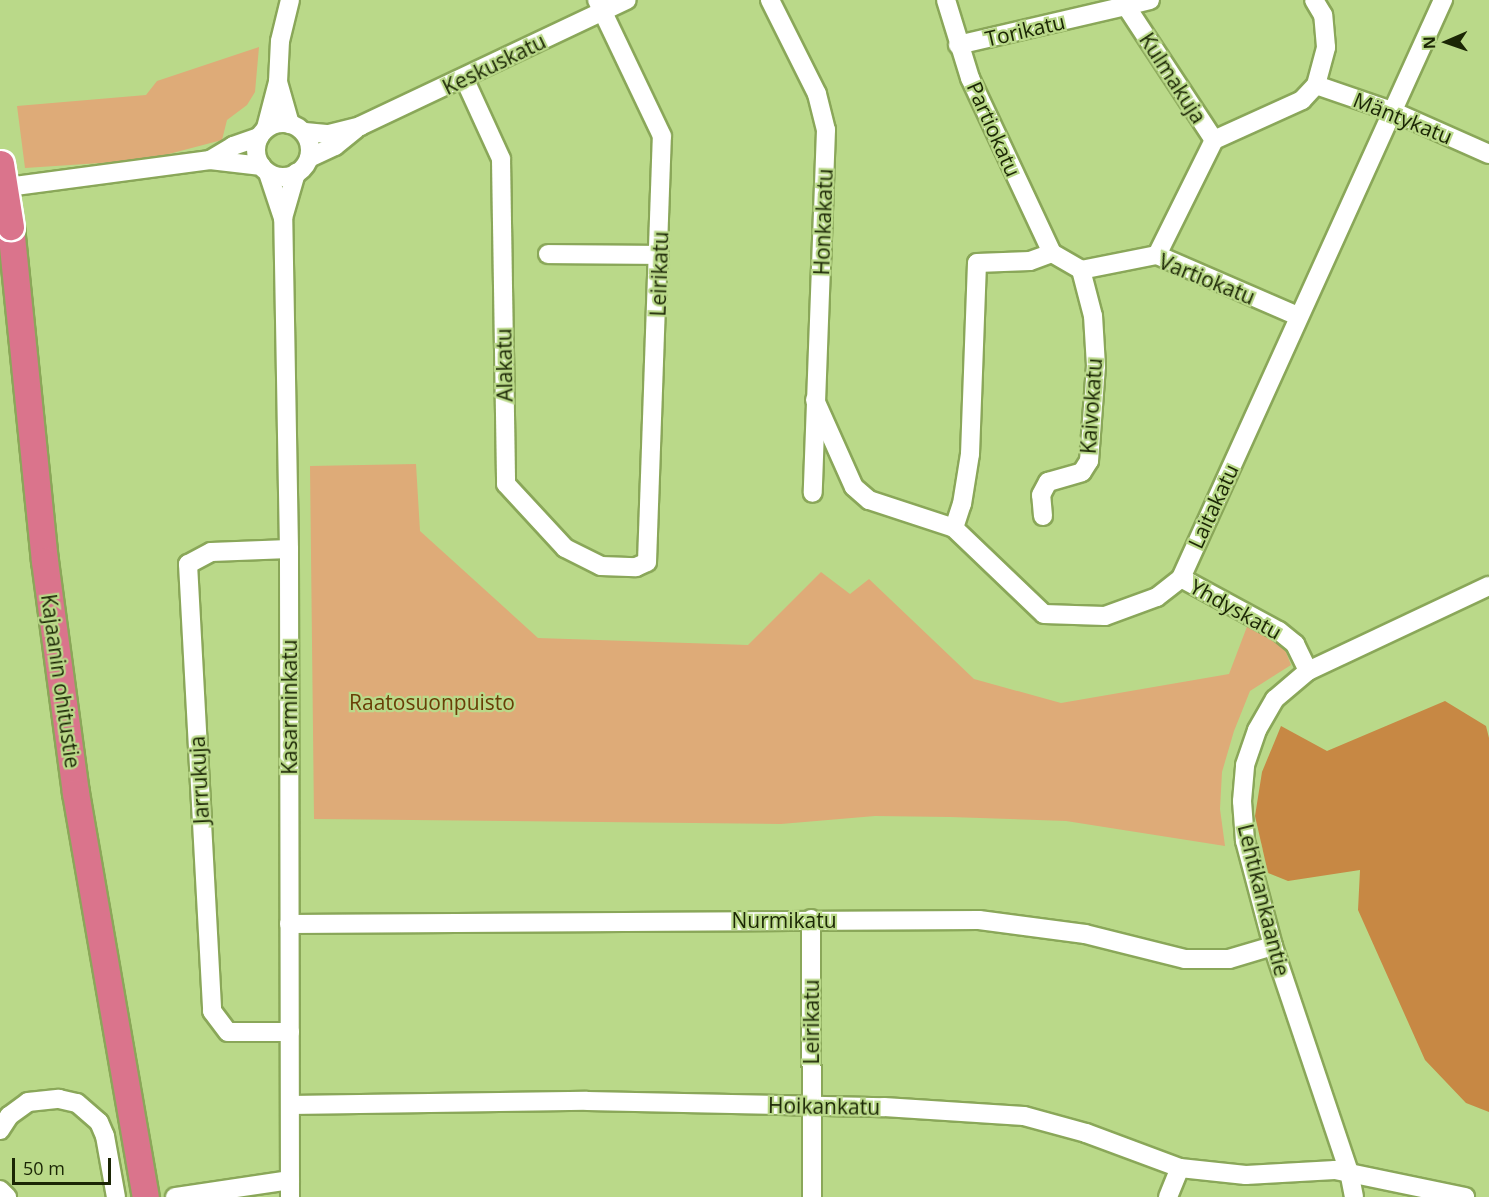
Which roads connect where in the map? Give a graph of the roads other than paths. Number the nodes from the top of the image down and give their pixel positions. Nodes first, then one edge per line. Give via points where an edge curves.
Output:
1 (290, 0) edge
2 (627, 0) edge
3 (770, 0) edge
4 (946, 0) edge
5 (1150, 0) edge
6 (1314, 0) edge
7 (1443, 0) edge
8 (600, 6) edge
9 (1126, 6) junction
10 (958, 45) junction
11 (464, 78) junction
12 (278, 82) junction
13 (1316, 85) junction
14 (1392, 111) junction
15 (360, 126) junction
16 (298, 128) junction
17 (263, 133) junction
18 (1214, 140) junction
19 (1489, 154) edge
20 (309, 159) junction
21 (210, 160) junction
22 (0, 163) edge
23 (265, 170) junction
24 (296, 173) junction
25 (0, 188) edge
26 (283, 218) junction
27 (1052, 253) junction
28 (548, 254) dead end
29 (660, 255) junction
30 (1157, 255) junction
31 (1081, 270) junction
32 (1298, 316) junction
33 (815, 400) junction
34 (813, 493) dead end
35 (1042, 516) dead end
36 (954, 528) junction
37 (289, 549) junction
38 (647, 562) joint
39 (1181, 578) junction
40 (1489, 586) edge
41 (1308, 670) junction
42 (811, 919) junction
43 (289, 924) junction
44 (1273, 946) junction
45 (290, 1032) junction
46 (290, 1105) junction
47 (811, 1105) junction
48 (0, 1130) edge
49 (1180, 1168) junction
50 (1349, 1172) junction
51 (290, 1189) edge
52 (0, 1190) edge
53 (182, 1196) edge
54 (7, 1197) edge
55 (116, 1197) edge
56 (146, 1197) edge
57 (812, 1197) edge
58 (1168, 1197) edge
59 (1354, 1197) edge
60 (1465, 1197) edge

1 - 12 street via 280,41
2 - 8 street, Keskuskatu
3 - 33 street, Honkakatu via 817,94 826,130
4 - 10 street, Partiokatu
5 - 9 street, Kulmakuja
6 - 13 street via 1323,15 1326,47
7 - 14 street, Laitakatu
8 - 11 street, Keskuskatu
8 - 29 street, Leirikatu via 662,136
9 - 10 street, Torikatu
9 - 18 street, Kulmakuja
10 - 27 street, Partiokatu
11 - 15 street, Keskuskatu
11 - 38 street, Alakatu via 501,159 506,484 565,548 586,560 620,568
12 - 16 street
12 - 17 street
13 - 14 street, Mäntykatu
13 - 18 street via 1302,99
14 - 19 street, Mäntykatu
14 - 32 street, Laitakatu
15 - 16 street, Keskuskatu via 329,134
15 - 20 street, Keskuskatu via 336,146
16 - 17 street
16 - 20 street
17 - 21 street
17 - 23 street
18 - 30 street
20 - 24 street
21 - 23 street
21 - 25 street
22 - 56 highway, Kajaanin ohitustie, bridge via 11,227 45,561 73,770
23 - 24 street via 282,178
23 - 26 street, Kasarminkatu
24 - 26 street, Kasarminkatu
26 - 37 street, Kasarminkatu
27 - 31 street
27 - 36 street via 1030,261 977,263 970,454
28 - 29 street
29 - 38 street, Leirikatu
30 - 31 street, Vartiokatu
30 - 32 street, Vartiokatu
31 - 35 street, Kaivokatu via 1093,316 1096,366 1089,460 1082,471 1048,482 1041,495
32 - 39 street, Laitakatu
33 - 34 street, Honkakatu
33 - 36 street, Laitakatu via 854,487 869,500
36 - 39 street, Laitakatu via 1044,614 1105,616 1132,609 1157,597
37 - 43 street, Kasarminkatu
37 - 45 street, Jarrukuja via 211,552 188,564 212,1011 228,1032
39 - 41 street, Yhdyskatu via 1279,630 1295,644
40 - 41 street, Lehtikankaantie
41 - 44 street, Lehtikankaantie via 1275,699 1257,730 1245,765 1245,841
42 - 43 street, Nurmikatu
42 - 44 street, Nurmikatu via 979,920 1085,934 1185,959 1229,959
42 - 47 street, Leirikatu
43 - 45 street, Kasarminkatu
44 - 50 street, Lehtikankaantie
45 - 46 street, Kasarminkatu
46 - 47 street, Hoikankatu via 587,1101
46 - 51 street, Kasarminkatu
47 - 49 street, Hoikankatu via 1024,1116 1086,1133
47 - 57 street, Leirikatu
48 - 55 street via 9,1116 28,1102 59,1098 77,1103 99,1122 105,1136
49 - 50 street, Hoikankatu via 1246,1175
49 - 58 street
50 - 59 street, Lehtikankaantie
50 - 60 street, Hoikankatu
51 - 53 street
52 - 54 street

